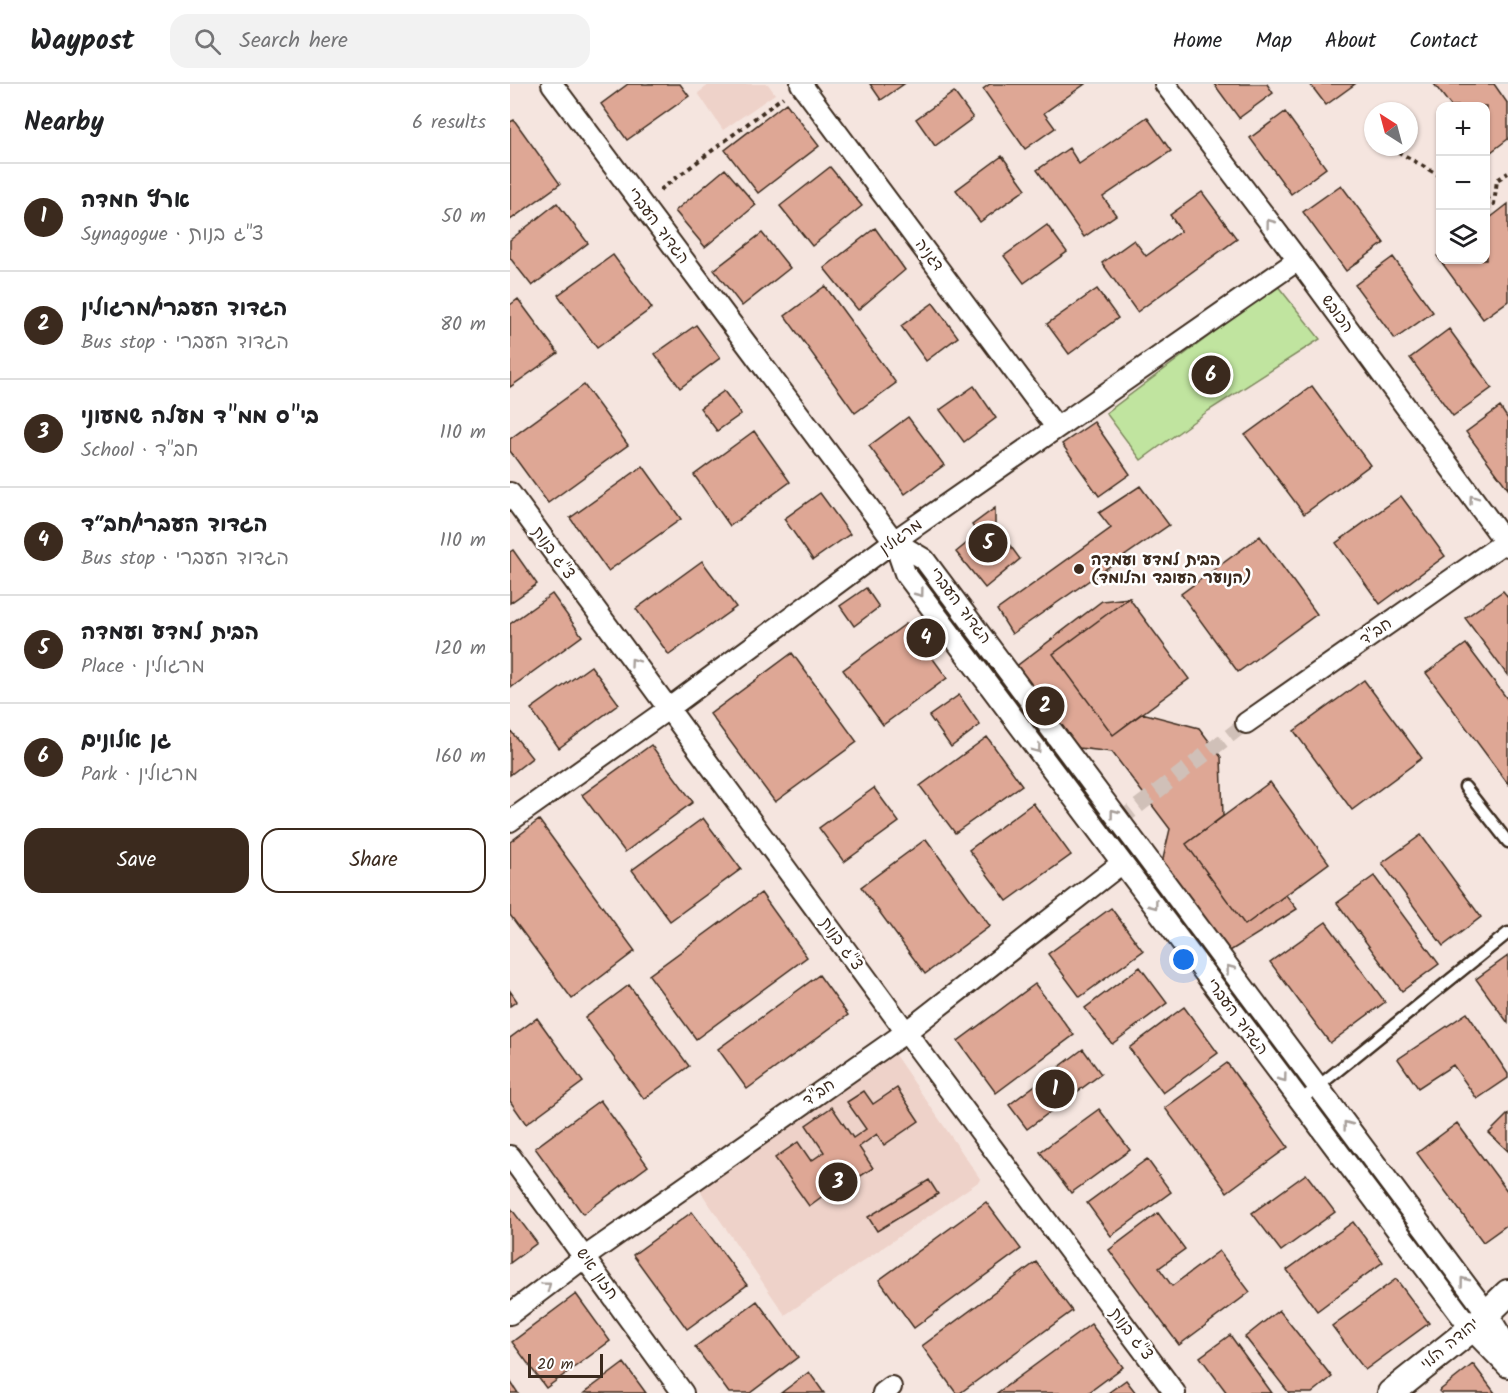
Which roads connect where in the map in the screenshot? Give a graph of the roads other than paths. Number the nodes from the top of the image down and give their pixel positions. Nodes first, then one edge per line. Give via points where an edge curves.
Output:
1 (552, 84) edge
2 (1164, 84) edge
3 (796, 88) edge
4 (1298, 260) junction
5 (1056, 427) junction
6 (510, 493) edge
7 (894, 541) junction
8 (1506, 544) edge
9 (668, 709) junction
10 (1246, 723) tunnel mouth
11 (1465, 787) dead end
12 (510, 821) edge
13 (1508, 842) edge
14 (1122, 863) junction
15 (1508, 933) edge
16 (906, 1032) junction
17 (1318, 1086) junction
18 (1300, 1101) junction
19 (510, 1156) edge
20 (585, 1257) junction
21 (1508, 1293) edge
22 (510, 1314) edge
23 (1479, 1321) junction
24 (1508, 1347) edge
25 (1508, 1367) edge
26 (683, 1393) edge
27 (1175, 1393) edge
28 (1390, 1393) edge

1 - 7 street, הגדוד העברי
4 -> 2 street, הכובש
3 - 5 street, דגניה
4 - 5 street, מרגולין
8 -> 4 street, הכובש
5 - 7 street, מרגולין
9 -> 6 street, צ"ג בנות
7 - 9 street, מרגולין
7 -> 14 street, הגדוד העברי via 905,573
17 -> 7 street, הגדוד העברי via 924,559
8 - 10 street, חב"ד
9 - 12 street, מרגולין
9 - 16 street, צ"ג בנות
11 - 13 lane
14 - 16 street, חב"ד
14 -> 18 street, הגדוד העברי
15 - 17 lane
16 - 20 street, חב"ד
16 - 27 street, צ"ג בנות
17 - 18 lane
23 -> 17 street, הגדוד העברי
18 - 23 street, הגדוד העברי
19 - 20 street, חזון איש
22 -> 20 street, חב"ד
20 - 26 street, חזון איש
21 - 23 street, יהודה הלוי
23 - 24 street, הגדוד העברי
23 - 25 street, הגדוד העברי
23 - 28 street, יהודה הלוי

